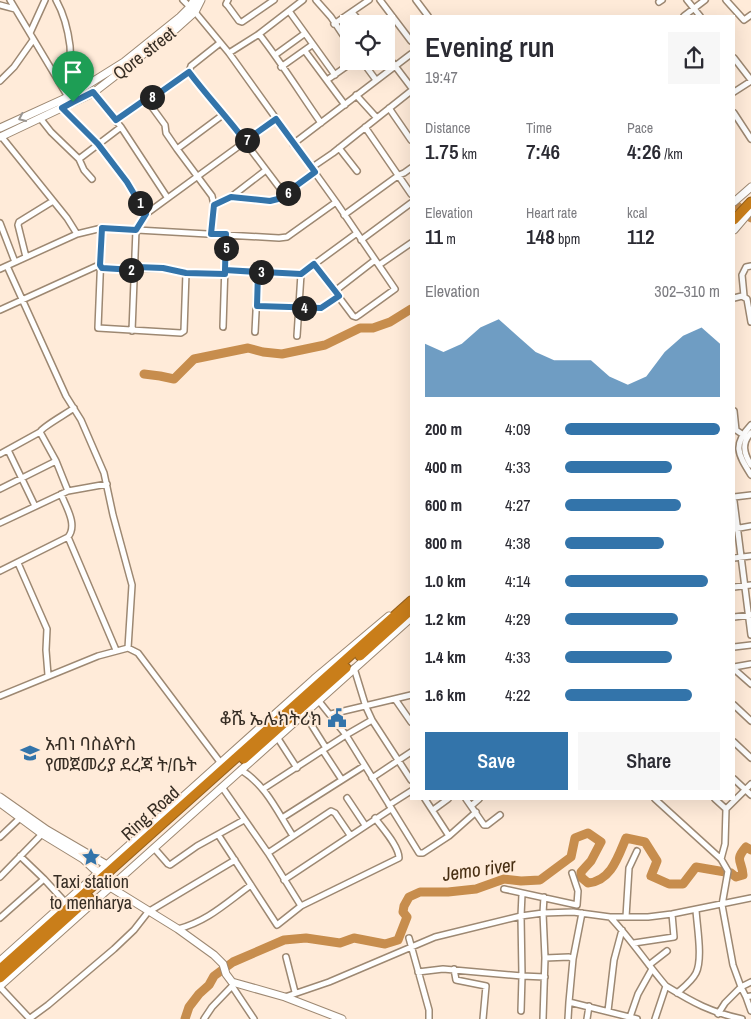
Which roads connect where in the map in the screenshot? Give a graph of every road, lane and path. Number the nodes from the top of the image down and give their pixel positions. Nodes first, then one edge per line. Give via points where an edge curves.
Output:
1 (10, 0) edge
2 (46, 0) edge
3 (56, 0) edge
4 (183, 0) edge
5 (194, 0) edge
6 (201, 0) edge
7 (228, 0) edge
8 (274, 0) edge
9 (303, 0) edge
10 (316, 0) edge
11 (369, 0) edge
12 (380, 0) edge
13 (416, 0) edge
14 (687, 0) edge
15 (705, 0) edge
16 (726, 0) edge
17 (0, 5) edge
18 (694, 9) junction
19 (15, 10) junction
20 (193, 10) junction
21 (289, 11) junction
22 (352, 12) junction
23 (354, 15) edge
24 (427, 15) edge
25 (685, 15) edge
26 (699, 15) edge
27 (751, 15) edge
28 (334, 24) junction
29 (340, 32) edge
30 (30, 33) junction
31 (258, 34) junction
32 (304, 34) junction
33 (33, 40) junction
34 (410, 40) edge
35 (220, 43) junction
36 (312, 45) junction
37 (305, 51) junction
38 (229, 53) junction
39 (275, 55) junction
40 (410, 55) edge
41 (735, 59) edge
42 (395, 66) joint
43 (281, 67) junction
44 (342, 70) edge
45 (369, 70) edge
46 (390, 70) edge
47 (189, 72) junction
48 (335, 75) junction
49 (327, 80) junction
50 (376, 80) junction
51 (751, 80) edge
52 (0, 82) edge
53 (410, 88) edge
54 (410, 90) edge
55 (735, 91) edge
56 (93, 92) junction
57 (77, 95) junction
58 (356, 95) junction
59 (68, 97) junction
60 (146, 99) junction
61 (345, 105) junction
62 (62, 108) junction
63 (389, 108) junction
64 (51, 109) junction
65 (224, 114) junction
66 (735, 115) edge
67 (40, 118) junction
68 (376, 118) junction
69 (276, 119) junction
70 (116, 120) junction
71 (321, 123) junction
72 (366, 126) junction
73 (121, 127) junction
74 (0, 131) edge
75 (751, 138) edge
76 (410, 139) edge
77 (245, 141) junction
78 (98, 144) junction
79 (293, 144) junction
80 (339, 148) junction
81 (177, 149) junction
82 (79, 159) junction
83 (410, 169) edge
84 (266, 170) junction
85 (313, 170) junction
86 (357, 171) dead end
87 (399, 175) junction
88 (197, 176) junction
89 (92, 179) dead end
90 (751, 187) edge
91 (410, 192) edge
92 (751, 194) edge
93 (285, 195) junction
94 (167, 197) junction
95 (231, 197) junction
96 (53, 201) junction
97 (336, 202) junction
98 (744, 203) edge
99 (410, 204) edge
100 (214, 205) junction
101 (146, 214) junction
102 (344, 215) junction
103 (0, 223) edge
104 (735, 223) edge
105 (102, 228) junction
106 (136, 230) junction
107 (357, 233) junction
108 (77, 234) junction
109 (211, 234) junction
110 (226, 234) junction
111 (361, 240) junction
112 (410, 244) edge
113 (26, 257) junction
114 (375, 260) junction
115 (16, 262) junction
116 (314, 264) junction
117 (100, 265) junction
118 (7, 266) junction
119 (379, 266) junction
120 (751, 266) edge
121 (0, 270) edge
122 (134, 270) junction
123 (225, 272) junction
124 (258, 272) junction
125 (186, 273) junction
126 (301, 274) junction
127 (335, 291) junction
128 (339, 296) junction
129 (744, 296) junction
130 (735, 298) edge
131 (22, 300) junction
132 (257, 306) junction
133 (299, 308) junction
134 (0, 310) edge
135 (751, 322) edge
136 (223, 327) dead end
137 (132, 331) junction
138 (255, 332) dead end
139 (298, 336) dead end
140 (74, 408) junction
141 (751, 425) edge
142 (735, 430) edge
143 (40, 432) junction
144 (751, 433) edge
145 (742, 434) junction
146 (8, 450) junction
147 (0, 454) edge
148 (56, 461) junction
149 (751, 465) edge
150 (751, 475) edge
151 (22, 479) junction
152 (107, 484) junction
153 (0, 489) edge
154 (68, 491) junction
155 (61, 494) junction
156 (751, 495) edge
157 (735, 499) edge
158 (35, 506) junction
159 (0, 523) edge
160 (751, 526) edge
161 (735, 529) edge
162 (68, 537) junction
163 (751, 556) edge
164 (741, 557) junction
165 (735, 558) edge
166 (18, 563) junction
167 (0, 571) edge
168 (751, 585) edge
169 (744, 586) junction
170 (735, 587) edge
171 (410, 597) edge
172 (410, 602) edge
173 (410, 611) edge
174 (750, 615) edge
175 (735, 617) edge
176 (410, 619) edge
177 (751, 636) edge
178 (751, 645) edge
179 (735, 647) edge
180 (128, 648) junction
181 (116, 650) junction
182 (751, 664) edge
183 (354, 668) junction
184 (735, 668) edge
185 (735, 669) edge
186 (48, 675) junction
187 (751, 684) edge
188 (410, 695) edge
189 (0, 696) edge
190 (395, 699) junction
191 (318, 700) junction
192 (366, 707) junction
193 (735, 707) edge
194 (304, 713) junction
195 (330, 714) junction
196 (372, 720) junction
197 (410, 721) edge
198 (751, 721) edge
199 (346, 735) junction
200 (277, 737) junction
201 (735, 743) edge
202 (325, 750) junction
203 (410, 753) edge
204 (751, 758) edge
205 (398, 761) junction
206 (222, 766) junction
207 (364, 766) junction
208 (297, 768) junction
209 (241, 770) junction
210 (372, 778) junction
211 (410, 779) edge
212 (342, 780) junction
213 (735, 780) edge
214 (751, 784) edge
215 (222, 787) junction
216 (263, 789) junction
217 (746, 790) junction
218 (410, 792) edge
219 (751, 795) edge
220 (0, 797) edge
221 (346, 798) dead end
222 (426, 800) edge
223 (447, 800) edge
224 (467, 800) edge
225 (479, 800) edge
226 (659, 800) edge
227 (716, 800) edge
228 (0, 803) edge
229 (471, 806) junction
230 (390, 807) junction
231 (726, 809) junction
232 (433, 810) junction
233 (476, 812) junction
234 (500, 815) dead end
235 (20, 818) junction
236 (282, 818) junction
237 (375, 818) junction
238 (244, 820) junction
239 (365, 825) junction
240 (42, 834) junction
241 (350, 835) junction
242 (219, 836) junction
243 (293, 836) junction
244 (449, 836) junction
245 (0, 837) edge
246 (154, 848) junction
247 (637, 851) dead end
248 (268, 853) junction
249 (20, 856) junction
250 (721, 859) junction
251 (235, 860) junction
252 (107, 865) junction
253 (572, 873) dead end
254 (98, 874) junction
255 (0, 877) edge
256 (44, 879) junction
257 (284, 880) junction
258 (250, 885) junction
259 (110, 888) junction
260 (504, 889) dead end
261 (522, 894) junction
262 (544, 898) junction
263 (751, 898) edge
264 (65, 902) junction
265 (722, 905) junction
266 (301, 906) junction
267 (696, 910) junction
268 (148, 912) junction
269 (543, 913) junction
270 (582, 913) junction
271 (672, 914) junction
272 (521, 916) junction
273 (610, 917) junction
274 (626, 917) junction
275 (0, 918) edge
276 (178, 929) junction
277 (622, 930) junction
278 (409, 938) dead end
279 (634, 943) junction
280 (411, 948) junction
281 (667, 951) dead end
282 (286, 957) dead end
283 (545, 958) junction
284 (573, 959) junction
285 (0, 961) edge
286 (650, 967) junction
287 (0, 969) edge
288 (454, 969) junction
289 (418, 972) junction
290 (522, 976) junction
291 (545, 977) junction
292 (0, 978) edge
293 (751, 982) edge
294 (233, 985) junction
295 (0, 986) edge
296 (666, 986) junction
297 (741, 987) junction
298 (295, 992) junction
299 (677, 993) junction
300 (284, 997) junction
301 (749, 997) edge
302 (569, 1002) junction
303 (589, 1006) junction
304 (520, 1011) dead end
305 (608, 1011) junction
306 (751, 1012) edge
307 (718, 1014) junction
308 (630, 1017) junction
309 (30, 1019) edge
310 (204, 1019) edge
311 (254, 1019) edge
312 (342, 1019) edge
313 (430, 1019) edge
314 (483, 1019) edge
315 (543, 1019) edge
316 (568, 1019) edge
317 (587, 1019) edge
318 (637, 1019) edge
319 (655, 1019) edge
320 (742, 1019) edge

1 - 19 street
2 - 30 street
3 - 57 street via 67,29 70,66
4 - 20 street
5 - 20 street, Qore street
6 - 20 street, Qore street
7 - 8 street via 226,4 242,22
9 - 21 street
10 - 28 street
11 - 22 street
12 - 34 street
13 - 24 street
14 - 18 street
15 - 18 street
16 - 27 street via 744,20
17 - 19 street
18 - 25 street
18 - 26 street
19 - 30 street
20 - 35 street
20 - 56 street, Qore street via 176,29
20 - 57 street, Qore street
21 - 31 street
21 - 32 street
22 - 23 street
22 - 28 street
28 - 29 street
30 - 33 street
31 - 38 street
31 - 39 street
32 - 36 street
32 - 39 street
33 - 52 street
33 - 59 street
35 - 38 street
35 - 47 street via 190,66
36 - 37 street
36 - 48 street
37 - 43 street
37 - 49 street
38 - 69 street
39 - 43 street
40 - 42 street
41 - 51 street
42 - 53 street
43 - 71 street
44 - 48 street
45 - 50 street
46 - 50 street
47 - 60 street
47 - 65 street
48 - 49 street
49 - 61 street
50 - 58 street
51 - 55 street
54 - 63 street
56 - 57 street, Qore street
56 - 70 street
57 - 59 street, Qore street
57 - 62 street, Qore street
58 - 61 street
58 - 68 street
59 - 64 street, Qore street
60 - 70 street
60 - 81 street
61 - 71 street
62 - 64 street, Qore street
62 - 78 street
63 - 68 street
63 - 76 street
64 - 67 street
64 -> 74 street
65 - 77 street
65 - 81 street
66 - 75 street
67 - 74 street
67 - 82 street
68 - 72 street
69 - 77 street
69 - 79 street
70 - 73 street
71 - 79 street
72 - 80 street
72 - 87 street
73 - 78 street
73 - 94 street
74 - 96 street
77 - 84 street
77 - 88 street
78 - 82 street
78 - 101 street
79 - 85 street
80 - 85 street
80 - 86 street
81 - 88 street
82 - 89 street
83 - 87 street
84 - 93 street
84 - 95 street
85 - 93 street
85 - 97 street
87 - 91 street
87 - 102 street
88 - 94 street
88 - 100 street via 207,187
90 - 98 street
92 - 98 highway
93 - 95 street via 270,201
94 - 101 street
95 - 100 street
96 - 108 street
96 - 113 street via 19,222
97 - 102 street
97 - 110 street via 287,237
98 - 104 highway
99 - 111 street
100 - 109 street
101 - 106 street
102 - 107 street
103 - 115 street
105 - 106 street
105 - 108 street
105 - 117 street
106 - 109 street
106 - 122 street
107 - 111 street
107 - 116 street
108 - 113 street
109 - 110 street
110 - 123 street
111 - 114 street
112 - 119 street
113 - 115 street
114 - 119 street
114 - 127 street
115 - 118 street
116 - 126 street
116 - 127 street
117 - 122 street via 102,268
117 - 131 street
117 - 137 street via 98,328
118 - 121 street
118 - 131 street
119 - 128 street via 395,289 356,317
120 - 129 street via 746,267 742,275
122 - 125 street via 137,267 163,268
122 - 137 street
123 - 124 street
123 - 125 street
123 - 136 street
124 - 126 street
124 - 132 street
125 - 137 street via 184,331
126 - 133 street
127 - 128 street
128 - 133 street via 321,308
129 - 130 street
129 - 135 street
131 - 134 street
131 - 140 street
132 - 133 street
132 - 138 street
133 - 139 street
140 - 143 street
140 - 152 street
141 - 145 street
142 - 145 street
143 - 146 street
143 - 148 street
144 - 149 street via 744,446 744,455
145 - 150 street via 739,454
146 - 147 street
146 - 151 street
148 - 151 street
148 - 154 street
151 - 153 street
151 - 158 street
152 - 154 street
152 - 180 street via 132,585
154 - 155 street
155 - 158 street
155 - 162 street via 72,524
156 - 157 street
158 - 159 street
160 - 161 street
161 - 164 street
162 - 166 street
162 - 181 street
163 - 164 street
164 - 165 street
164 - 169 street
166 - 167 street
166 - 186 street via 47,629
168 - 169 street
169 - 170 street
169 - 174 street
171 - 206 street via 314,679
172 - 206 highway, Ring Road
173 - 292 highway, Ring Road
174 - 175 street
174 - 177 street
176 - 183 street
178 - 179 street
180 - 181 street
180 - 206 street via 138,653
181 - 186 street
182 - 184 street
183 - 191 street
183 - 192 street
185 - 187 street
186 - 189 street
188 - 190 street
190 - 192 street
190 - 197 street
191 - 194 street
191 - 195 street
192 - 195 street
192 - 196 street
193 - 198 street
194 - 200 street
194 - 202 street
195 - 199 street
196 - 199 street
196 - 205 street
199 - 202 street
199 - 207 street
200 - 208 street
200 - 209 street
201 - 204 street
202 - 208 street
202 - 212 street
203 - 205 street
205 - 210 street
205 - 211 street
206 - 252 street
206 - 287 highway, Ring Road
207 - 210 street
207 - 212 street
208 - 216 street
209 - 215 street
209 - 216 street via 252,776
210 - 230 street
212 - 236 street
213 - 217 street
214 - 217 street
215 - 238 street
215 - 246 street
216 - 236 street
217 - 219 street
217 - 231 street
218 - 230 street
220 - 252 street via 47,830
221 - 239 street
222 - 232 street
223 - 232 street
224 - 229 street
225 - 229 street
226 - 250 street
227 - 231 street
228 - 235 street
229 - 233 street
230 - 237 street
230 - 244 street via 419,853
231 - 250 street
232 - 244 street
233 - 234 street via 486,826
233 - 244 street
235 - 240 street
235 - 245 street
236 - 243 street
237 - 239 street
237 - 266 street via 399,858
238 - 242 street
238 - 248 street
239 - 241 street
240 - 249 street
240 - 254 street via 84,859
241 - 243 street via 331,811
241 - 257 street
242 - 246 street via 197,846 170,865
242 - 251 street
243 - 248 street
246 - 259 street
247 - 274 street via 629,868
248 - 257 street
249 - 255 street
249 - 256 street
250 - 265 street via 728,871
251 - 258 street
251 - 268 street
252 - 254 street
253 - 262 street via 578,904
254 - 264 street
256 - 264 street
256 - 275 street
257 - 266 street
258 - 266 street via 277,925
258 - 276 street via 206,918
259 - 268 street
259 - 295 street
260 - 261 street
261 - 262 street
261 - 272 street
262 - 269 street
263 - 265 street
264 - 285 street
265 - 267 street
265 - 297 street via 733,965
267 - 271 street
267 - 299 street via 698,968 694,977
268 - 276 street
268 - 309 street via 114,949
269 - 270 street
269 - 272 street
269 - 283 street
270 - 273 street
270 - 284 street
271 - 274 street
271 - 279 street via 673,938
272 - 280 street via 435,937
272 - 290 street
273 - 274 street
273 - 277 street
276 - 294 street via 223,964
277 - 279 street
277 - 305 street via 614,960
278 - 280 street
279 - 286 street
280 - 289 street
280 - 298 street via 329,982
281 - 286 street
282 - 298 street
283 - 284 street
283 - 291 street
284 - 302 street
286 - 296 street
286 - 308 street
288 - 289 street
288 - 290 street
288 - 314 street via 456,980 486,986
289 - 313 street
290 - 291 street
290 - 304 street
291 - 315 street
293 - 297 street
294 - 300 street
294 - 310 street
294 - 311 street
295 - 309 street
296 - 299 street
296 - 319 street
297 - 301 street
297 - 307 street
298 - 300 street
299 - 307 street
300 - 312 street
301 - 306 street
302 - 303 street
302 - 316 street
303 - 305 street
303 - 317 street
305 - 308 street
307 - 320 street
308 - 318 street

